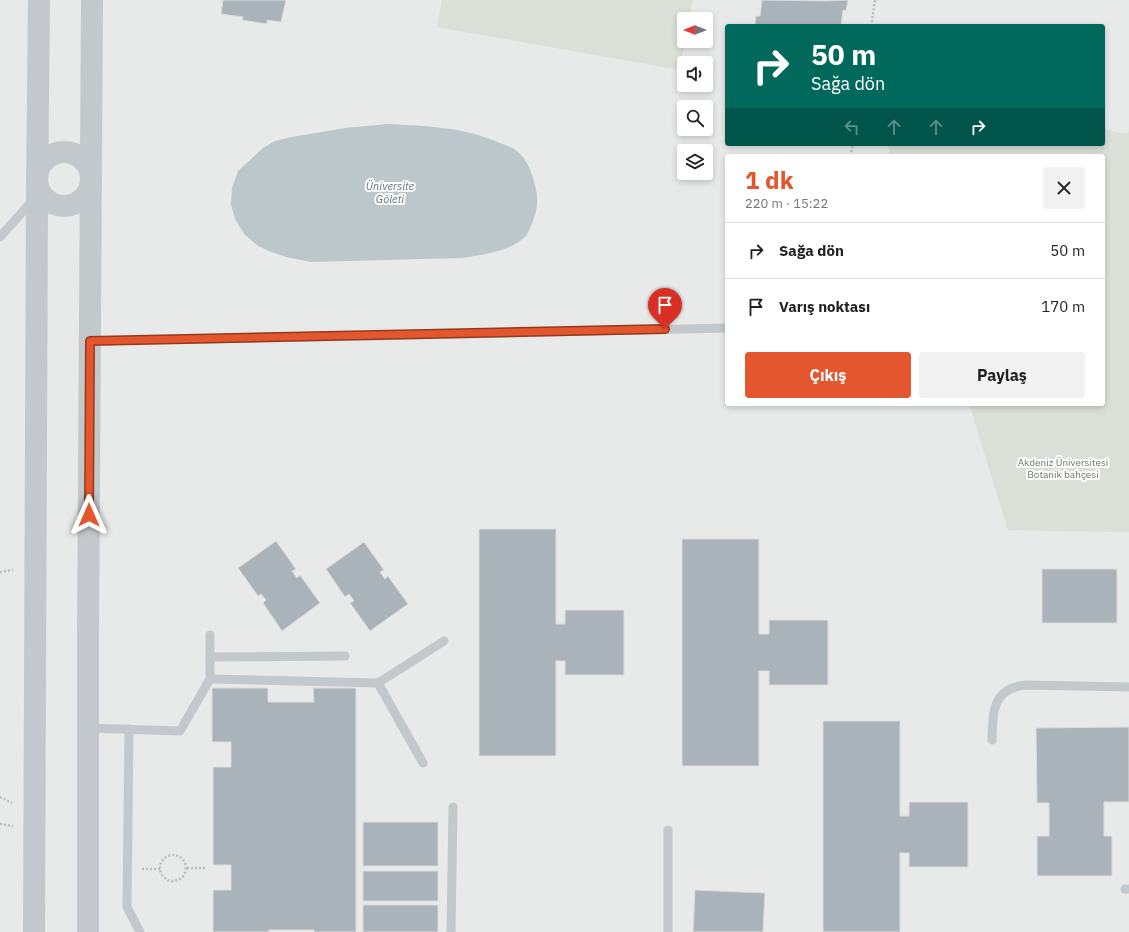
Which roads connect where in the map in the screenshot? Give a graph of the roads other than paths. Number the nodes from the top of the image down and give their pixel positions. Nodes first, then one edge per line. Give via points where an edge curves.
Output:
1 (39, 0) edge
2 (92, 0) edge
3 (91, 178) junction
4 (37, 187) junction
5 (0, 237) edge
6 (725, 328) edge
7 (90, 341) junction
8 (210, 635) dead end
9 (444, 641) dead end
10 (345, 656) dead end
11 (210, 657) junction
12 (210, 679) junction
13 (378, 683) junction
14 (1129, 687) edge
15 (88, 728) junction
16 (129, 729) junction
17 (992, 740) dead end
18 (423, 763) dead end
19 (453, 807) dead end
20 (668, 830) dead end
21 (34, 932) edge
22 (88, 932) edge
23 (140, 932) edge
24 (451, 932) edge
25 (668, 932) edge

1 - 4 street
2 - 3 street
3 - 4 street via 84,198 65,206 46,198
3 - 4 street via 88,165 78,155 57,152 45,160 38,172
3 - 7 street
4 - 5 lane
4 - 21 street
6 - 7 lane
7 - 15 street
8 - 11 lane
9 - 13 lane
10 - 11 lane
11 - 12 lane
12 - 13 lane
12 - 16 lane via 180,731
13 - 18 lane
14 - 17 lane via 1018,686 1010,689 1003,693 993,710
15 - 16 lane
15 - 22 street
16 - 23 lane via 127,907
19 - 24 lane
20 - 25 lane

